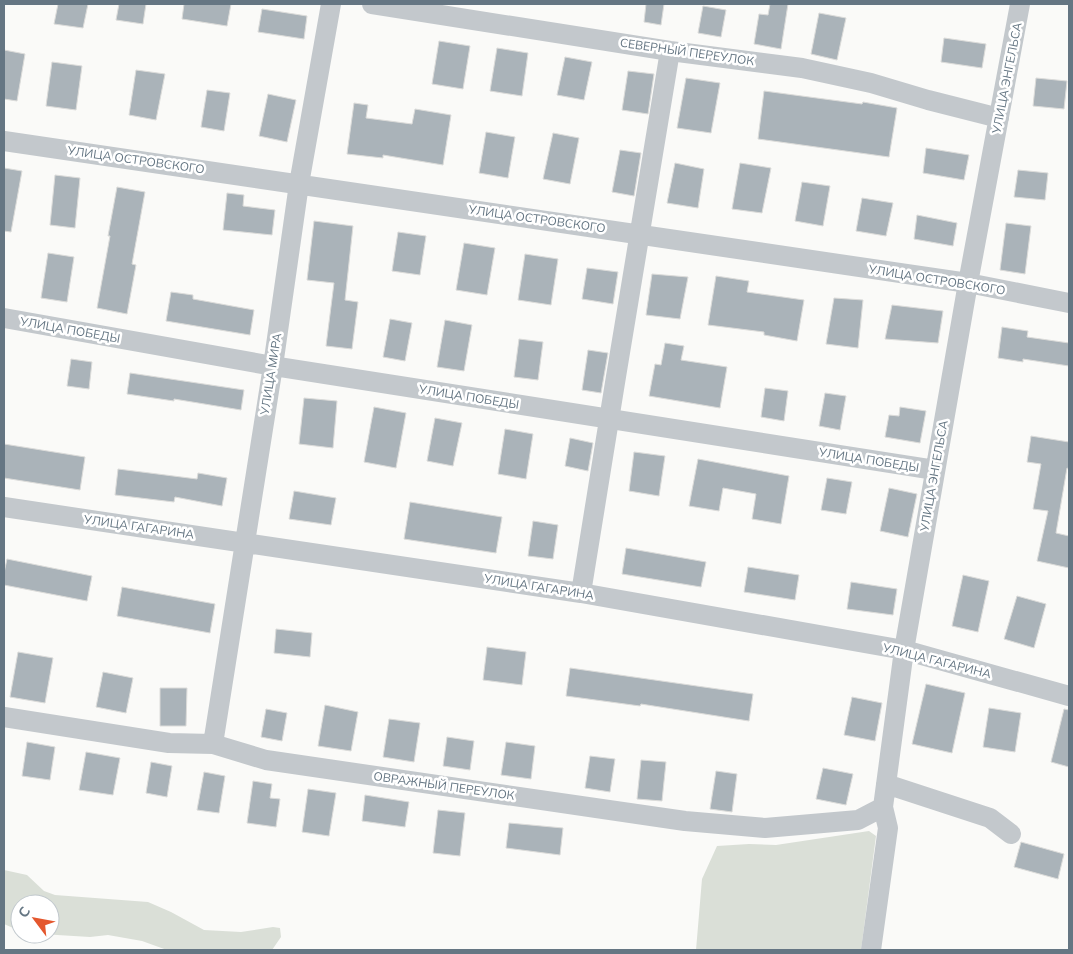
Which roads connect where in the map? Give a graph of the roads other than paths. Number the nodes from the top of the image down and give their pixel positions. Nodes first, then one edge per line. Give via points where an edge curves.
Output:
1 (331, 4) edge
2 (372, 4) edge
3 (1020, 4) edge
4 (670, 51) junction
5 (999, 118) junction
6 (4, 141) edge
7 (299, 184) junction
8 (640, 235) junction
9 (968, 283) junction
10 (1069, 304) edge
11 (4, 318) edge
12 (273, 366) junction
13 (608, 419) junction
14 (935, 470) junction
15 (4, 507) edge
16 (245, 543) junction
17 (581, 593) junction
18 (904, 650) junction
19 (1069, 696) edge
20 (4, 717) edge
21 (213, 744) junction
22 (886, 784) junction
23 (883, 807) junction
24 (1011, 834) dead end
25 (871, 950) edge

1 - 7 street, УЛИЦА МИРА
2 - 4 street, СЕВЕРНЫЙ ПЕРЕУЛОК
3 - 5 street, УЛИЦА ЭНГЕЛЬСА
4 - 5 street, СЕВЕРНЫЙ ПЕРЕУЛОК via 802,68
4 - 8 street
5 - 9 street, УЛИЦА ЭНГЕЛЬСА
6 - 7 street, УЛИЦА ОСТРОВСКОГО
7 - 8 street, УЛИЦА ОСТРОВСКОГО
7 - 12 street, УЛИЦА МИРА
8 - 9 street, УЛИЦА ОСТРОВСКОГО
8 - 13 street
9 - 10 street, УЛИЦА ОСТРОВСКОГО
9 - 14 street, УЛИЦА ЭНГЕЛЬСА
11 - 12 street, УЛИЦА ПОБЕДЫ
12 - 13 street, УЛИЦА ПОБЕДЫ
12 - 16 street, УЛИЦА МИРА
13 - 14 street, УЛИЦА ПОБЕДЫ
13 - 17 street
14 - 18 street, УЛИЦА ЭНГЕЛЬСА
15 - 16 street, УЛИЦА ГАГАРИНА
16 - 17 street, УЛИЦА ГАГАРИНА
16 - 21 street, УЛИЦА МИРА
17 - 18 street, УЛИЦА ГАГАРИНА
18 - 19 street, УЛИЦА ГАГАРИНА
18 - 22 street, УЛИЦА ЭНГЕЛЬСА
20 - 21 street, ОВРАЖНЫЙ ПЕРЕУЛОК via 169,743
21 - 23 street, ОВРАЖНЫЙ ПЕРЕУЛОК via 266,760 685,821 765,828 858,820
22 - 23 street, УЛИЦА ЭНГЕЛЬСА
22 - 24 street via 990,818
23 - 25 street, УЛИЦА ЭНГЕЛЬСА via 888,828

